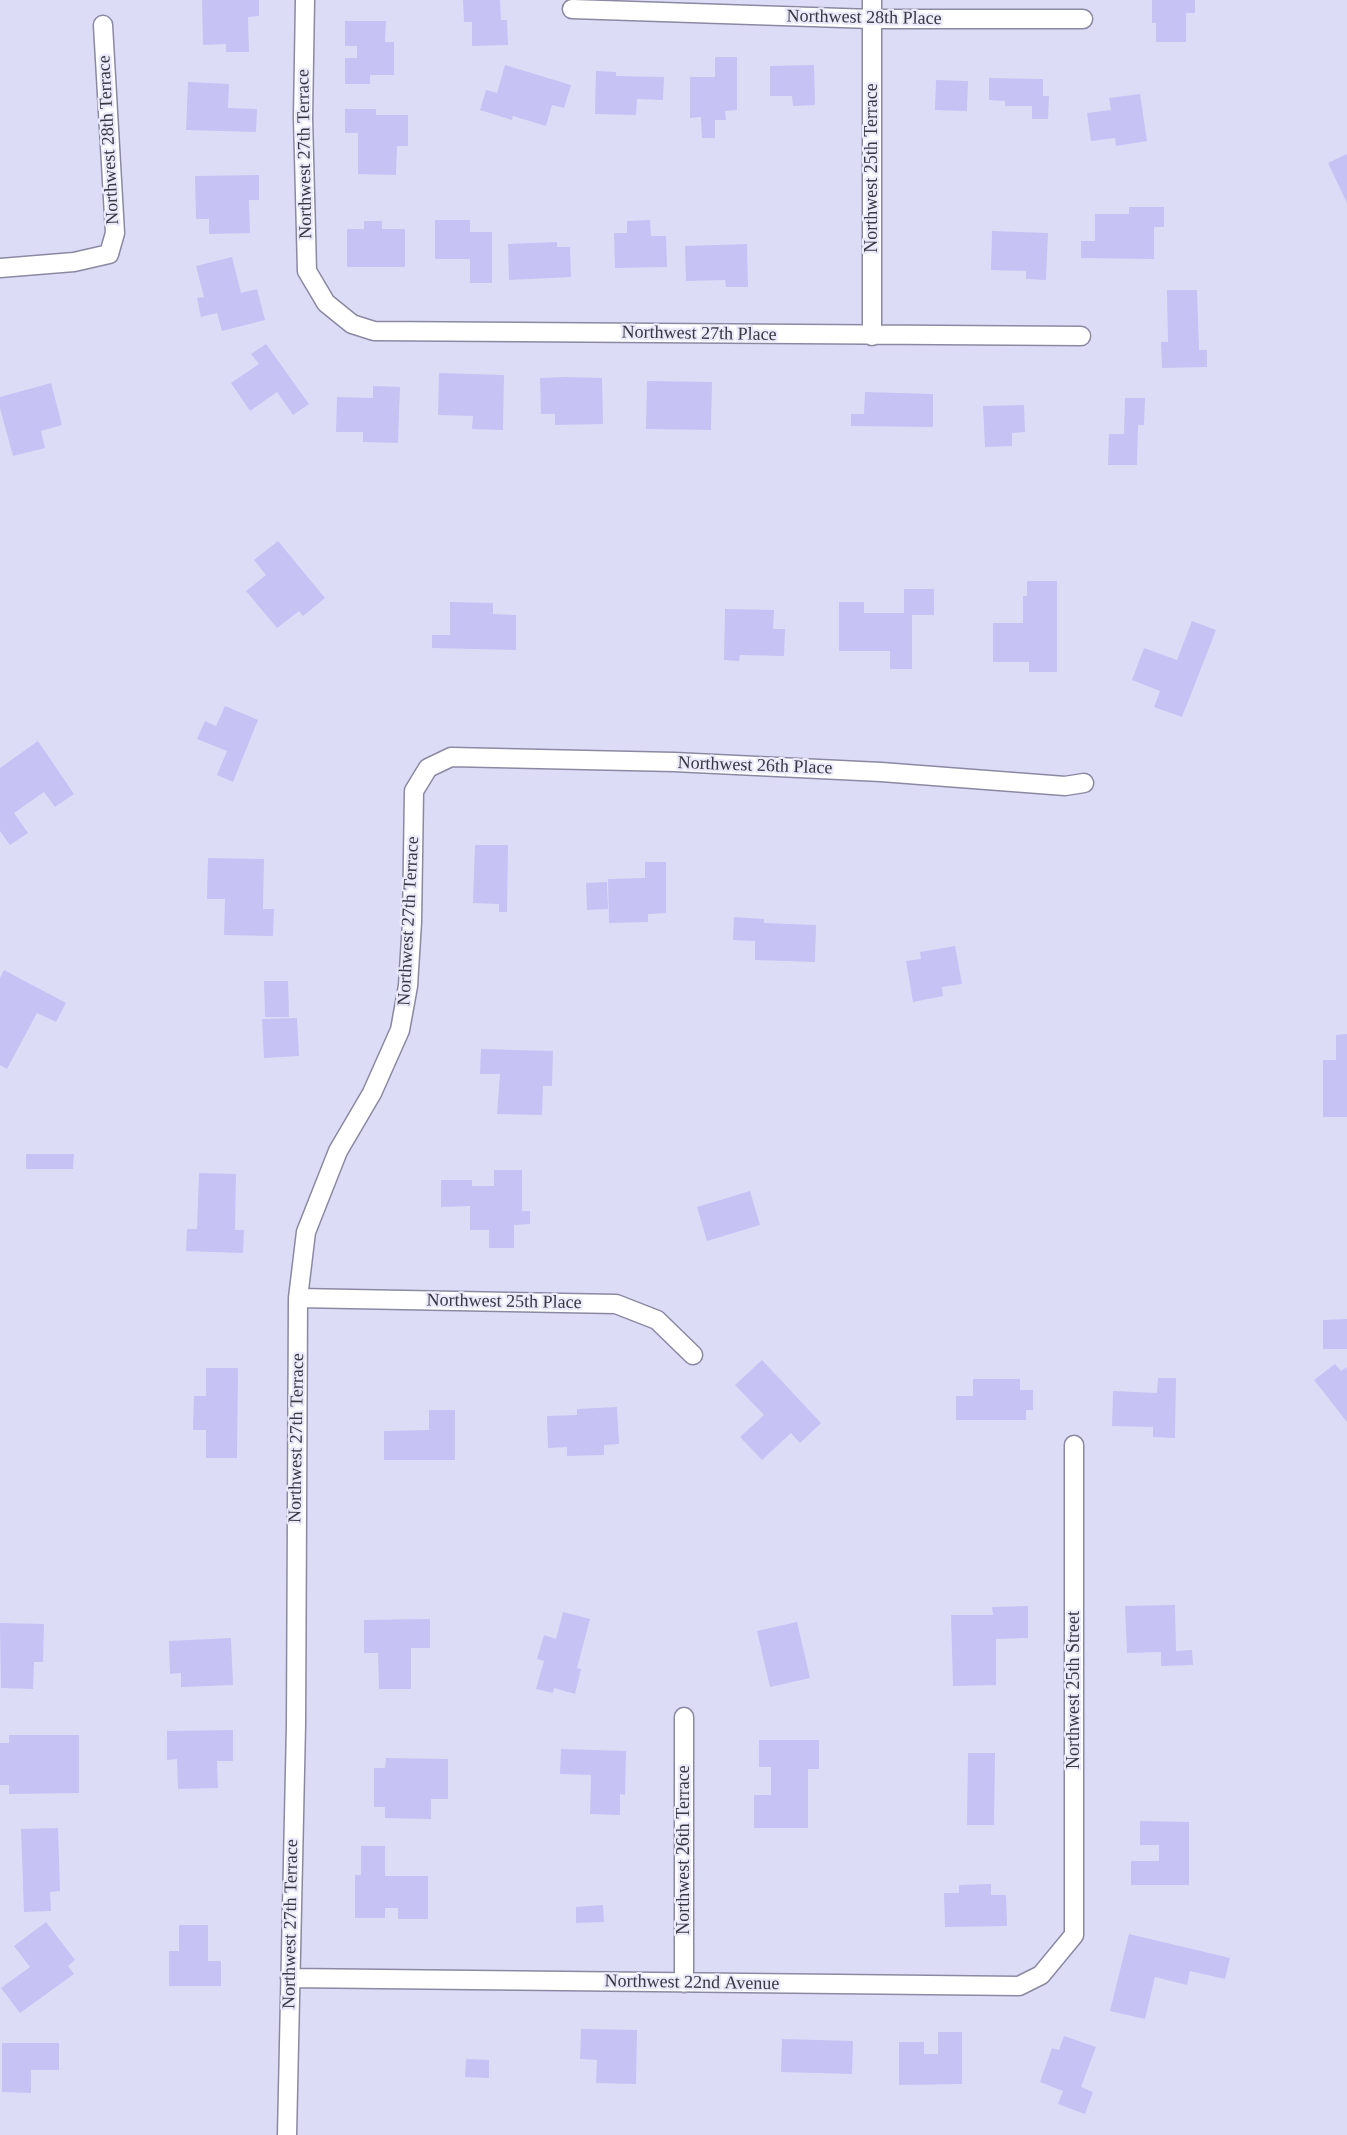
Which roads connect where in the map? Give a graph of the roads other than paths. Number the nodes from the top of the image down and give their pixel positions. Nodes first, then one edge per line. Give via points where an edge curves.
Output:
1 (305, 0) edge
2 (872, 0) edge
3 (572, 9) dead end
4 (872, 19) junction
5 (1083, 19) dead end
6 (103, 25) dead end
7 (0, 268) edge
8 (326, 303) joint
9 (872, 336) junction
10 (1081, 336) dead end
11 (428, 768) joint
12 (1084, 783) dead end
13 (298, 1298) junction
14 (693, 1355) dead end
15 (1074, 1445) dead end
16 (684, 1718) dead end
17 (1074, 1935) joint
18 (290, 1978) junction
19 (684, 1983) junction
20 (287, 2135) edge

1 - 8 street, Northwest 27th Terrace via 307,271
2 - 4 street, Northwest 25th Terrace
3 - 4 street, Northwest 28th Place
4 - 5 street, Northwest 28th Place
4 - 9 street, Northwest 25th Terrace
6 - 7 street, Northwest 28th Terrace via 115,233 109,254 74,262
8 - 9 street, Northwest 27th Place via 352,324 374,331
9 - 10 street, Northwest 27th Place
11 - 12 street, Northwest 26th Place via 451,757 592,760 870,771 1065,786
11 - 13 street, Northwest 27th Terrace via 414,791 412,806 412,922 408,986 400,1030 372,1093 338,1151 306,1232
13 - 14 street, Northwest 25th Place via 616,1304 657,1320
13 - 18 street, Northwest 27th Terrace via 296,1725
15 - 17 street, Northwest 25th Street
16 - 19 street, Northwest 26th Terrace
17 - 19 street, Northwest 22nd Avenue via 1041,1975 1019,1986
18 - 19 street, Northwest 22nd Avenue
18 - 20 street, Northwest 27th Terrace

